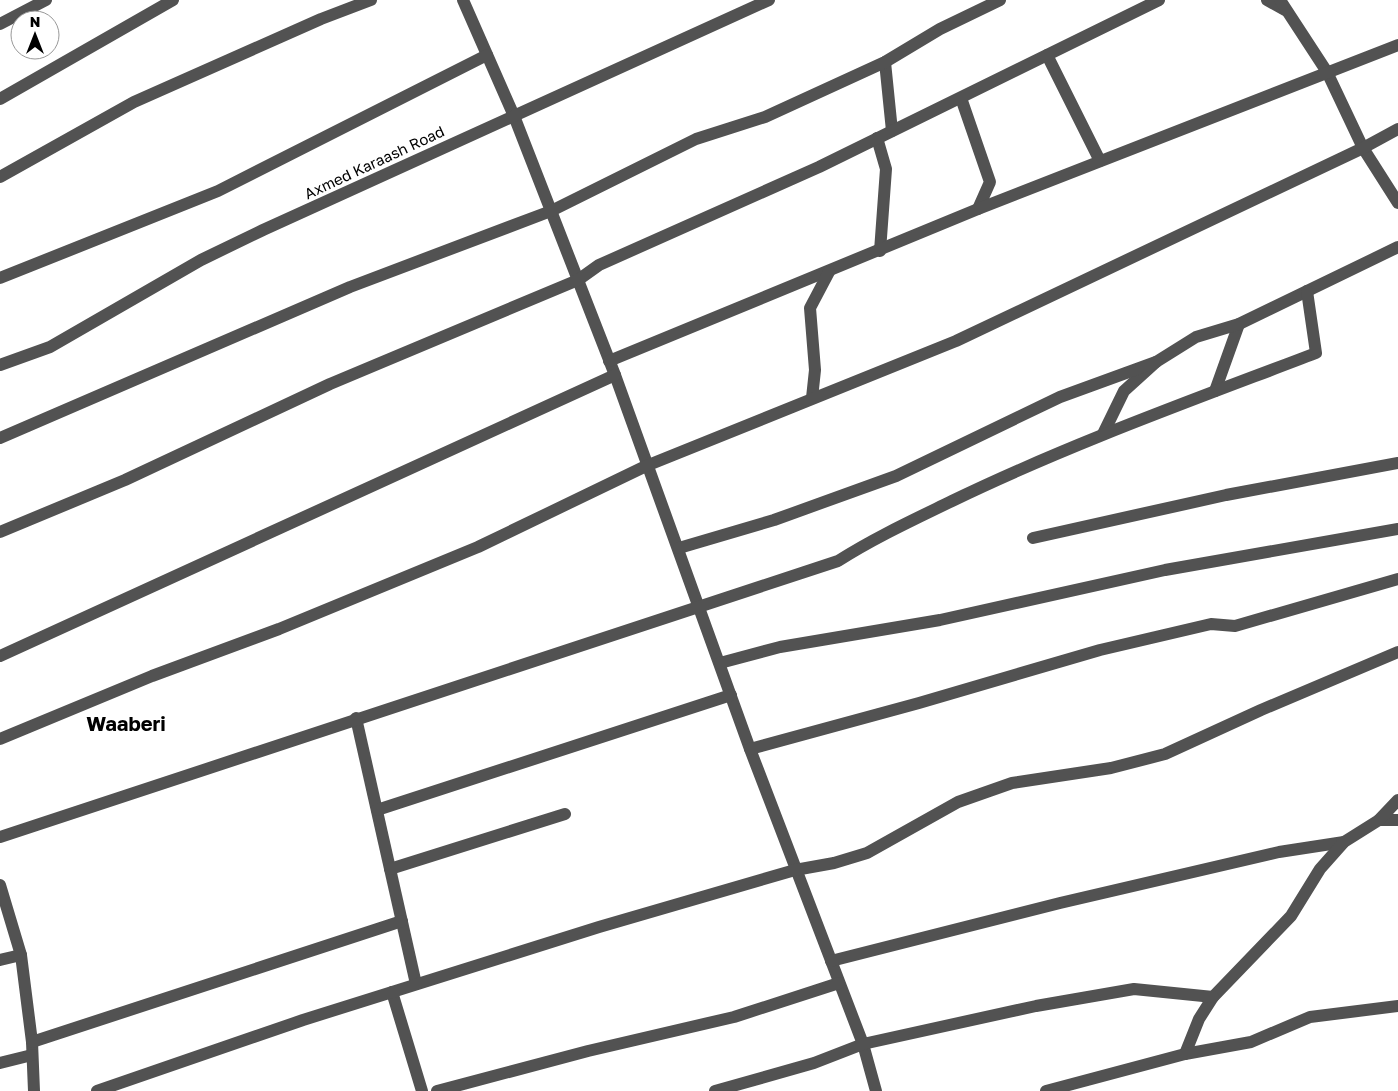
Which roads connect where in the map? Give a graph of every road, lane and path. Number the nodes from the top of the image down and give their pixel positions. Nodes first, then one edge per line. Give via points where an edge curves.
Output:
1 (46, 0) edge
2 (173, 0) edge
3 (371, 0) edge
4 (463, 0) edge
5 (769, 0) edge
6 (1000, 0) edge
7 (1159, 0) edge
8 (1267, 0) edge
9 (1283, 5) edge
10 (0, 24) edge
11 (1398, 45) edge
12 (487, 55) junction
13 (1047, 55) junction
14 (885, 62) junction
15 (1327, 72) junction
16 (961, 98) junction
17 (0, 99) edge
18 (514, 116) junction
19 (1398, 129) edge
20 (892, 131) junction
21 (877, 138) junction
22 (1363, 148) junction
23 (1100, 161) junction
24 (0, 177) edge
25 (1398, 203) edge
26 (978, 209) junction
27 (551, 210) junction
28 (1398, 247) edge
29 (880, 251) junction
30 (829, 272) junction
31 (0, 278) edge
32 (578, 280) junction
33 (1307, 291) junction
34 (1239, 324) junction
35 (609, 361) junction
36 (1156, 362) junction
37 (0, 365) edge
38 (615, 375) junction
39 (1215, 391) junction
40 (812, 398) junction
41 (1103, 434) junction
42 (0, 438) edge
43 (1398, 463) edge
44 (646, 466) junction
45 (1398, 529) edge
46 (0, 532) edge
47 (1033, 538) dead end
48 (679, 548) junction
49 (1398, 579) edge
50 (699, 608) junction
51 (1398, 652) edge
52 (0, 656) edge
53 (720, 663) junction
54 (731, 695) junction
55 (356, 718) junction
56 (0, 739) edge
57 (750, 748) junction
58 (1398, 800) edge
59 (376, 810) junction
60 (565, 814) dead end
61 (1379, 820) junction
62 (1398, 820) edge
63 (0, 837) edge
64 (1344, 842) junction
65 (390, 868) junction
66 (795, 870) junction
67 (0, 885) edge
68 (402, 922) junction
69 (21, 955) junction
70 (0, 960) edge
71 (831, 961) junction
72 (839, 983) junction
73 (416, 984) junction
74 (392, 992) junction
75 (1213, 997) junction
76 (1398, 1006) edge
77 (863, 1044) junction
78 (32, 1049) junction
79 (1185, 1054) junction
80 (0, 1062) edge
81 (34, 1091) edge
82 (97, 1091) edge
83 (422, 1091) edge
84 (437, 1091) edge
85 (715, 1091) edge
86 (876, 1091) edge
87 (1046, 1091) edge

1 - 10 street
2 - 17 street
3 - 24 street via 134,102
4 - 12 street
5 - 18 street, Axmed Karaash Road
6 - 14 street
7 - 13 street
8 - 9 street
9 - 15 street
11 - 15 street
12 - 18 street
12 - 31 street via 218,191
13 - 16 street
13 - 23 street
14 - 20 street
14 - 27 street via 765,117 696,140
15 - 22 street
15 - 23 street
16 - 20 street
16 - 26 street via 990,182
18 - 27 street
18 - 37 street, Axmed Karaash Road via 201,260 50,347
19 - 22 street
20 - 21 street
21 - 29 street via 886,169
21 - 32 street via 600,265
22 - 25 street
22 - 40 street via 956,342
23 - 26 street
26 - 29 street
27 - 32 street
27 - 42 street via 350,287
28 - 33 street
29 - 30 street
30 - 35 street
30 - 40 street via 810,308 815,370
32 - 35 street
32 - 46 street via 330,384 125,480
33 - 34 street
33 - 39 street via 1316,353
34 - 36 street via 1196,337
34 - 39 street
35 - 38 street
36 - 41 street via 1124,391
36 - 48 street via 1060,397 896,476 774,520
38 - 44 street
38 - 52 street
39 - 41 street
40 - 44 street
41 - 50 street via 1000,478 866,543 838,561
43 - 47 street via 1226,495
44 - 48 street
44 - 56 street via 478,547
45 - 53 street via 1165,570 940,620 780,647
48 - 50 street
49 - 57 street via 1235,626 1211,624 1100,650
50 - 53 street
50 - 55 street
51 - 66 street via 1165,754 1111,768 1012,783 958,802 867,853
53 - 54 street
54 - 57 street
54 - 59 street
55 - 59 street
55 - 63 street
57 - 66 street
58 - 61 street
59 - 65 street
60 - 65 street
61 - 62 street
61 - 64 street
64 - 71 street via 1279,852
64 - 75 street via 1320,869 1291,916
65 - 68 street
66 - 71 street
66 - 73 street
67 - 69 street
68 - 73 street
68 - 78 street
69 - 70 street
69 - 78 street
71 - 72 street
72 - 77 street
72 - 84 street via 734,1018 588,1051
73 - 74 street
74 - 82 street
74 - 83 street
75 - 77 street via 1134,989 1036,1006
75 - 79 street via 1199,1019
76 - 79 street via 1310,1017 1252,1042
77 - 85 street via 814,1063
77 - 86 street
78 - 80 street
78 - 81 street
79 - 87 street

